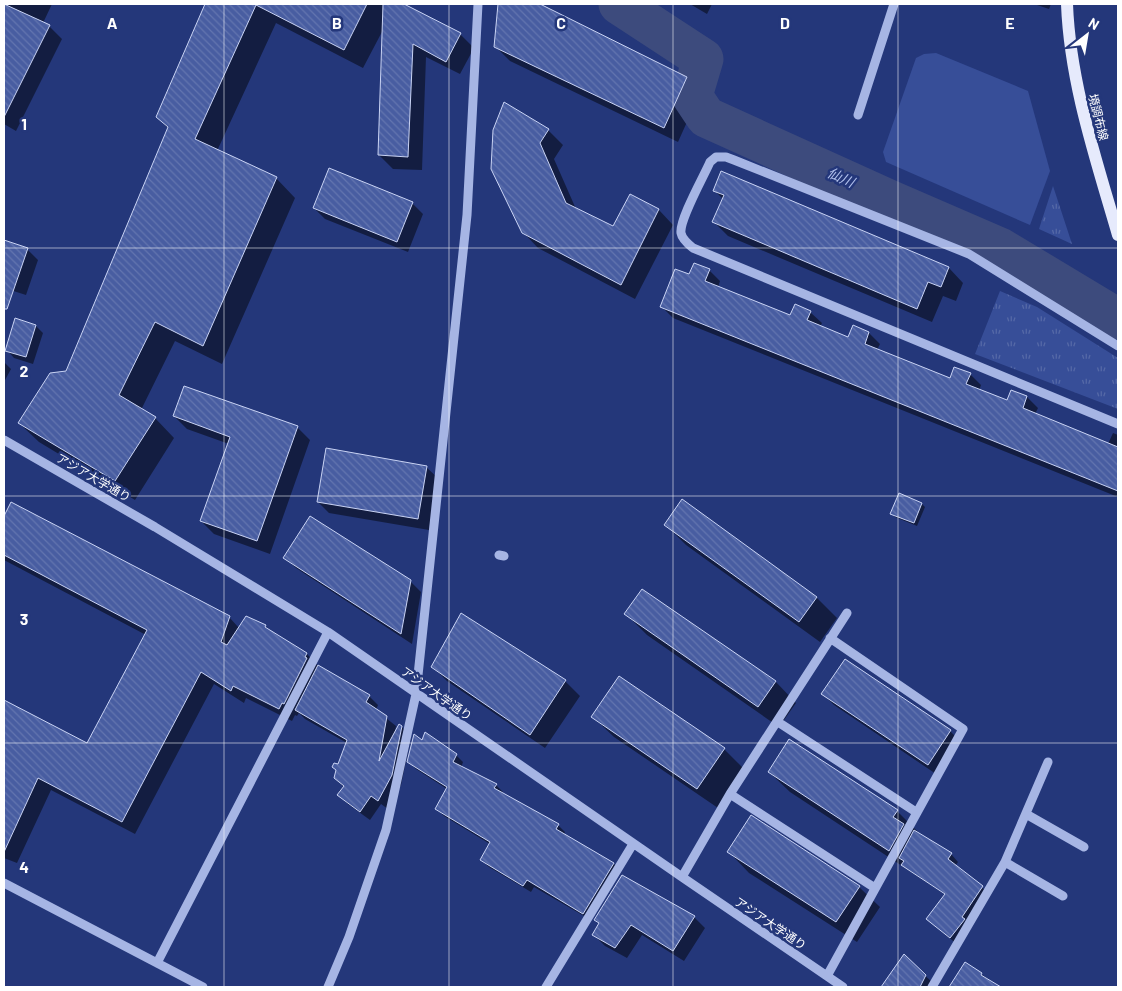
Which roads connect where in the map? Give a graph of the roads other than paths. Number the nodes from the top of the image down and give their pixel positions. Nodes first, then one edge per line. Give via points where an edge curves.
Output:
1 (478, 4) edge
2 (894, 4) edge
3 (1067, 4) edge
4 (858, 115) dead end
5 (1118, 235) edge
6 (1118, 346) edge
7 (1118, 424) edge
8 (4, 440) edge
9 (847, 613) dead end
10 (328, 632) junction
11 (830, 638) junction
12 (416, 694) junction
13 (778, 722) junction
14 (1048, 762) dead end
15 (730, 794) junction
16 (916, 812) junction
17 (1026, 814) junction
18 (633, 844) junction
19 (1084, 847) dead end
20 (1005, 862) junction
21 (682, 878) junction
22 (4, 883) edge
23 (875, 888) junction
24 (1063, 896) dead end
25 (158, 963) junction
26 (827, 976) junction
27 (203, 987) edge
28 (328, 987) edge
29 (546, 987) edge
30 (843, 987) edge
31 (932, 987) edge

1 - 12 street via 467,215
2 - 4 street
3 - 5 main road, 境調布線 via 1070,44 1082,108
6 - 7 street via 969,254 734,160 716,157 710,162 684,219 681,232 685,242 693,248
8 - 10 street, アジア大学通り
9 - 11 street
10 - 12 street, アジア大学通り
10 - 25 street
11 - 13 street
11 - 16 street via 963,729
12 - 18 street, アジア大学通り
12 - 28 street via 386,830
13 - 15 street
13 - 16 street
14 - 17 street
15 - 21 street
15 - 23 street
16 - 23 street
17 - 19 street
17 - 20 street
18 - 21 street, アジア大学通り
18 - 29 street
20 - 24 street
20 - 31 street
21 - 26 street, アジア大学通り
22 - 25 street
23 - 26 street
25 - 27 street
26 - 30 street, アジア大学通り

